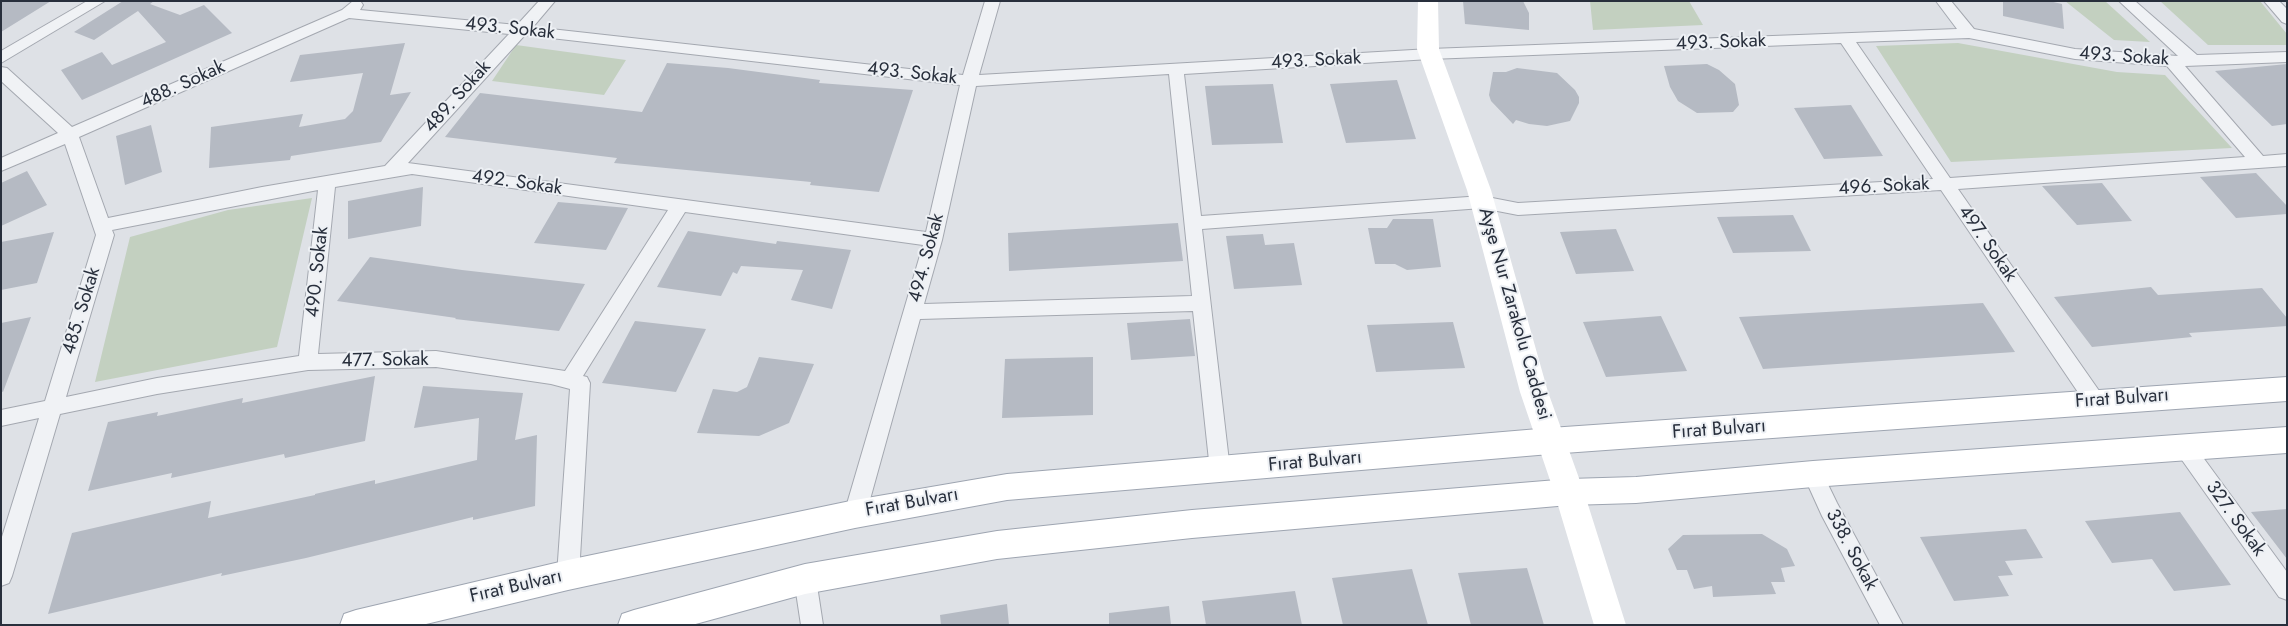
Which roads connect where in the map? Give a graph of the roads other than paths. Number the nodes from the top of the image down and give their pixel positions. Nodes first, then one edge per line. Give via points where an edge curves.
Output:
1 (98, 1) edge
2 (361, 1) edge
3 (548, 1) edge
4 (993, 1) edge
5 (1428, 1) edge
6 (1943, 1) edge
7 (2126, 1) edge
8 (2271, 1) edge
9 (347, 13) junction
10 (2287, 19) edge
11 (520, 30) junction
12 (1969, 33) junction
13 (1845, 38) junction
14 (1430, 54) junction
15 (2287, 57) edge
16 (1, 58) edge
17 (2172, 61) junction
18 (2194, 61) junction
19 (1176, 70) junction
20 (1, 72) edge
21 (969, 81) junction
22 (70, 135) junction
23 (2287, 160) edge
24 (2259, 162) junction
25 (1, 165) edge
26 (390, 172) junction
27 (327, 182) junction
28 (1945, 184) junction
29 (1482, 202) junction
30 (680, 205) junction
31 (1194, 223) junction
32 (102, 226) junction
33 (933, 240) junction
34 (1203, 303) junction
35 (912, 312) junction
36 (308, 362) junction
37 (569, 381) junction
38 (2287, 389) edge
39 (2095, 401) junction
40 (54, 407) junction
41 (1, 418) edge
42 (2287, 440) edge
43 (1550, 441) junction
44 (2184, 447) junction
45 (1220, 470) junction
46 (1814, 474) junction
47 (1569, 492) junction
48 (855, 514) junction
49 (568, 575) junction
50 (1, 576) edge
51 (805, 578) junction
52 (2287, 590) edge
53 (356, 625) edge
54 (634, 625) edge
55 (812, 625) edge
56 (1610, 625) edge
57 (1892, 625) edge

1 - 16 street
2 - 9 street, 488. Sokak
3 - 11 street, 489. Sokak
4 - 21 street, 494. Sokak
5 - 14 street, Ayşe Nur Zarakolu Caddesi
6 - 12 street
7 - 18 street
8 - 10 street
9 - 11 street, 493. Sokak
9 - 22 street, 488. Sokak
11 - 21 street, 493. Sokak
11 - 26 street, 489. Sokak
12 - 13 street, 493. Sokak
12 - 17 street, 493. Sokak via 2075,54
13 - 14 street, 493. Sokak
13 - 28 street, 497. Sokak
14 - 19 street, 493. Sokak
14 - 29 street, Ayşe Nur Zarakolu Caddesi
15 - 18 street, 493. Sokak
17 - 18 street, 493. Sokak
17 - 24 street
19 - 21 street, 493. Sokak
19 - 31 street
20 - 22 street, 485. Sokak
21 - 33 street, 494. Sokak
22 - 25 street, 488. Sokak
22 - 32 street, 485. Sokak
23 - 24 street, 496. Sokak
24 - 28 street, 496. Sokak
26 - 27 street, 492. Sokak
26 - 30 street, 492. Sokak via 412,168
27 - 32 street, 492. Sokak
27 - 36 street, 490. Sokak
28 - 29 street, 496. Sokak via 1518,209
28 - 39 street, 497. Sokak
29 - 31 street, 496. Sokak
29 - 43 street, Ayşe Nur Zarakolu Caddesi
30 - 33 street, 492. Sokak
30 - 37 street
31 - 34 street
32 - 40 street, 485. Sokak via 105,235
33 - 35 street, 494. Sokak
34 - 35 street
34 - 45 street
35 - 48 street, 494. Sokak
36 - 37 street, 477. Sokak via 436,359
36 - 40 street, 477. Sokak via 157,386
37 - 49 street via 580,384
38 - 39 main road, Fırat Bulvarı
39 - 43 main road, Fırat Bulvarı
40 - 41 street, 477. Sokak
40 - 50 street, 485. Sokak
42 - 44 main road
43 - 45 main road, Fırat Bulvarı
43 - 47 street, Ayşe Nur Zarakolu Caddesi
44 - 46 main road
44 - 52 street, 327. Sokak
45 - 48 main road, Fırat Bulvarı via 1007,487
46 - 47 main road via 1636,490
46 - 57 street, 338. Sokak via 1828,509
47 - 51 main road via 1192,524 997,545
47 - 56 street, Ayşe Nur Zarakolu Caddesi
48 - 49 main road, Fırat Bulvarı
49 - 53 main road, Fırat Bulvarı
51 - 54 main road
51 - 55 street

